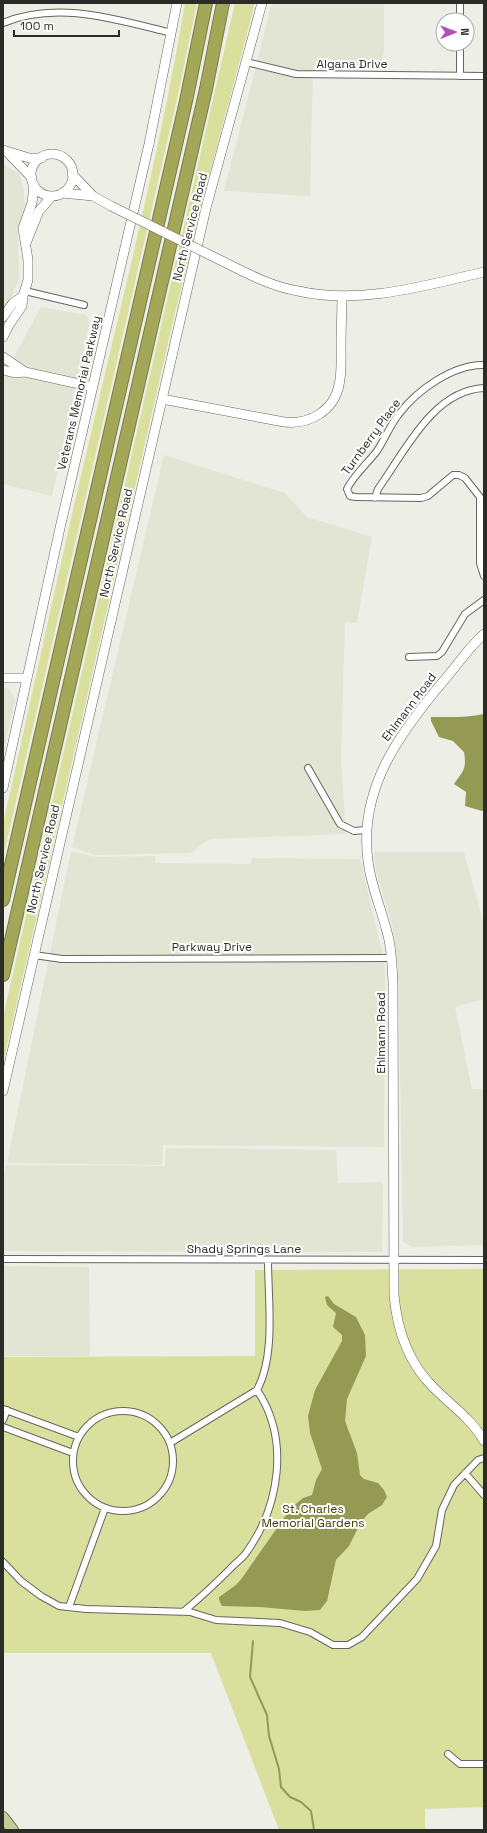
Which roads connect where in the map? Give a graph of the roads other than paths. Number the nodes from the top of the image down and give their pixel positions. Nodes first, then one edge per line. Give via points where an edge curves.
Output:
1 (177, 3) edge
2 (206, 3) edge
3 (223, 3) edge
4 (262, 3) edge
5 (3, 23) edge
6 (172, 33) junction
7 (460, 52) edge
8 (246, 62) junction
9 (460, 76) junction
10 (484, 76) edge
11 (5, 151) edge
12 (42, 158) junction
13 (72, 174) junction
14 (33, 182) junction
15 (62, 193) junction
16 (52, 196) junction
17 (93, 196) junction
18 (26, 242) junction
19 (484, 272) edge
20 (24, 293) junction
21 (342, 296) junction
22 (84, 305) dead end
23 (3, 317) edge
24 (3, 337) edge
25 (3, 358) edge
26 (484, 365) edge
27 (3, 370) edge
28 (25, 372) junction
29 (93, 387) junction
30 (484, 388) edge
31 (162, 399) junction
32 (376, 498) junction
33 (484, 576) edge
34 (484, 600) edge
35 (484, 634) edge
36 (409, 657) dead end
37 (3, 678) edge
38 (27, 678) junction
39 (308, 768) dead end
40 (3, 788) edge
41 (366, 830) junction
42 (3, 900) edge
43 (34, 955) junction
44 (392, 958) junction
45 (3, 974) edge
46 (3, 1091) edge
47 (3, 1260) edge
48 (268, 1260) junction
49 (394, 1260) junction
50 (484, 1260) edge
51 (257, 1390) junction
52 (5, 1410) edge
53 (3, 1420) edge
54 (3, 1427) edge
55 (79, 1437) junction
56 (484, 1441) edge
57 (170, 1443) junction
58 (73, 1453) junction
59 (484, 1458) edge
60 (465, 1473) junction
61 (484, 1495) edge
62 (105, 1508) junction
63 (3, 1562) edge
64 (69, 1607) junction
65 (183, 1612) junction
66 (448, 1754) dead end
67 (484, 1764) edge
68 (3, 1817) edge
69 (13, 1830) edge

1 - 6 street, Veterans Memorial Parkway
2 - 42 highway via 186,101
3 - 45 highway via 206,90
4 - 8 street, North Service Road
5 - 6 street via 47,12 67,12
6 - 29 street, Veterans Memorial Parkway
7 - 9 street
8 - 9 street, Algana Drive via 296,74
8 - 31 street, North Service Road via 206,208
9 - 10 street, Algana Drive
11 - 12 street via 29,158
11 - 14 street
12 - 13 street via 53,155 62,158 69,164
12 - 14 street via 33,166
13 - 15 street via 69,187
13 - 17 street
14 - 16 street via 40,192
14 - 18 street via 32,203 23,228
15 - 16 street
15 - 17 street
16 - 18 street via 40,211
17 - 21 street, bridge via 270,284 298,291
18 - 20 street via 29,271
19 - 21 street via 389,293
20 - 22 street
20 - 23 street
20 - 24 street via 22,306
21 - 31 street via 339,386 332,402 313,418 297,423 284,422
25 - 28 street
26 - 32 street, Turnberry Place via 454,370 420,394 399,413 380,447 350,482 347,490 350,496
27 - 28 street
28 - 29 street
29 - 38 street, Veterans Memorial Parkway
30 - 32 street via 474,388 461,393 424,421 378,489
31 - 43 street, North Service Road
32 - 33 street, Turnberry Place via 421,498 428,496 453,475 465,478 480,497 480,563
34 - 36 street via 465,614 437,656
35 - 41 street, Ehlmann Road via 464,654 398,738 375,785
37 - 38 street
38 - 40 street, Veterans Memorial Parkway
39 - 41 street via 340,824 354,831
41 - 44 street, Ehlmann Road via 369,870
43 - 44 street, Parkway Drive via 62,959
43 - 46 street, North Service Road
44 - 49 street, Ehlmann Road
47 - 48 street, Shady Springs Lane
48 - 49 street, Shady Springs Lane
48 - 51 street via 269,1348 263,1379
49 - 50 street, Shady Springs Lane
49 - 56 street, Ehlmann Road via 396,1310 402,1338 410,1356 431,1385 472,1424
51 - 57 street
51 - 65 street via 266,1403 277,1438 277,1480 269,1506 260,1532 245,1554
52 - 53 street
52 - 55 street
54 - 58 street
55 - 57 street via 87,1426 99,1417 112,1412 126,1411 153,1420 163,1430
55 - 58 street
57 - 62 street via 173,1457 172,1472 158,1497 147,1506 133,1510
58 - 62 street via 76,1480 88,1497
59 - 60 street via 478,1460
60 - 61 street
60 - 65 street via 454,1485 442,1510 436,1546 418,1579 355,1642 348,1645 333,1645 294,1626 216,1620
62 - 64 street
63 - 64 street via 21,1581 41,1596 59,1606
64 - 65 street via 86,1610
66 - 67 street via 460,1764
68 - 69 main road

